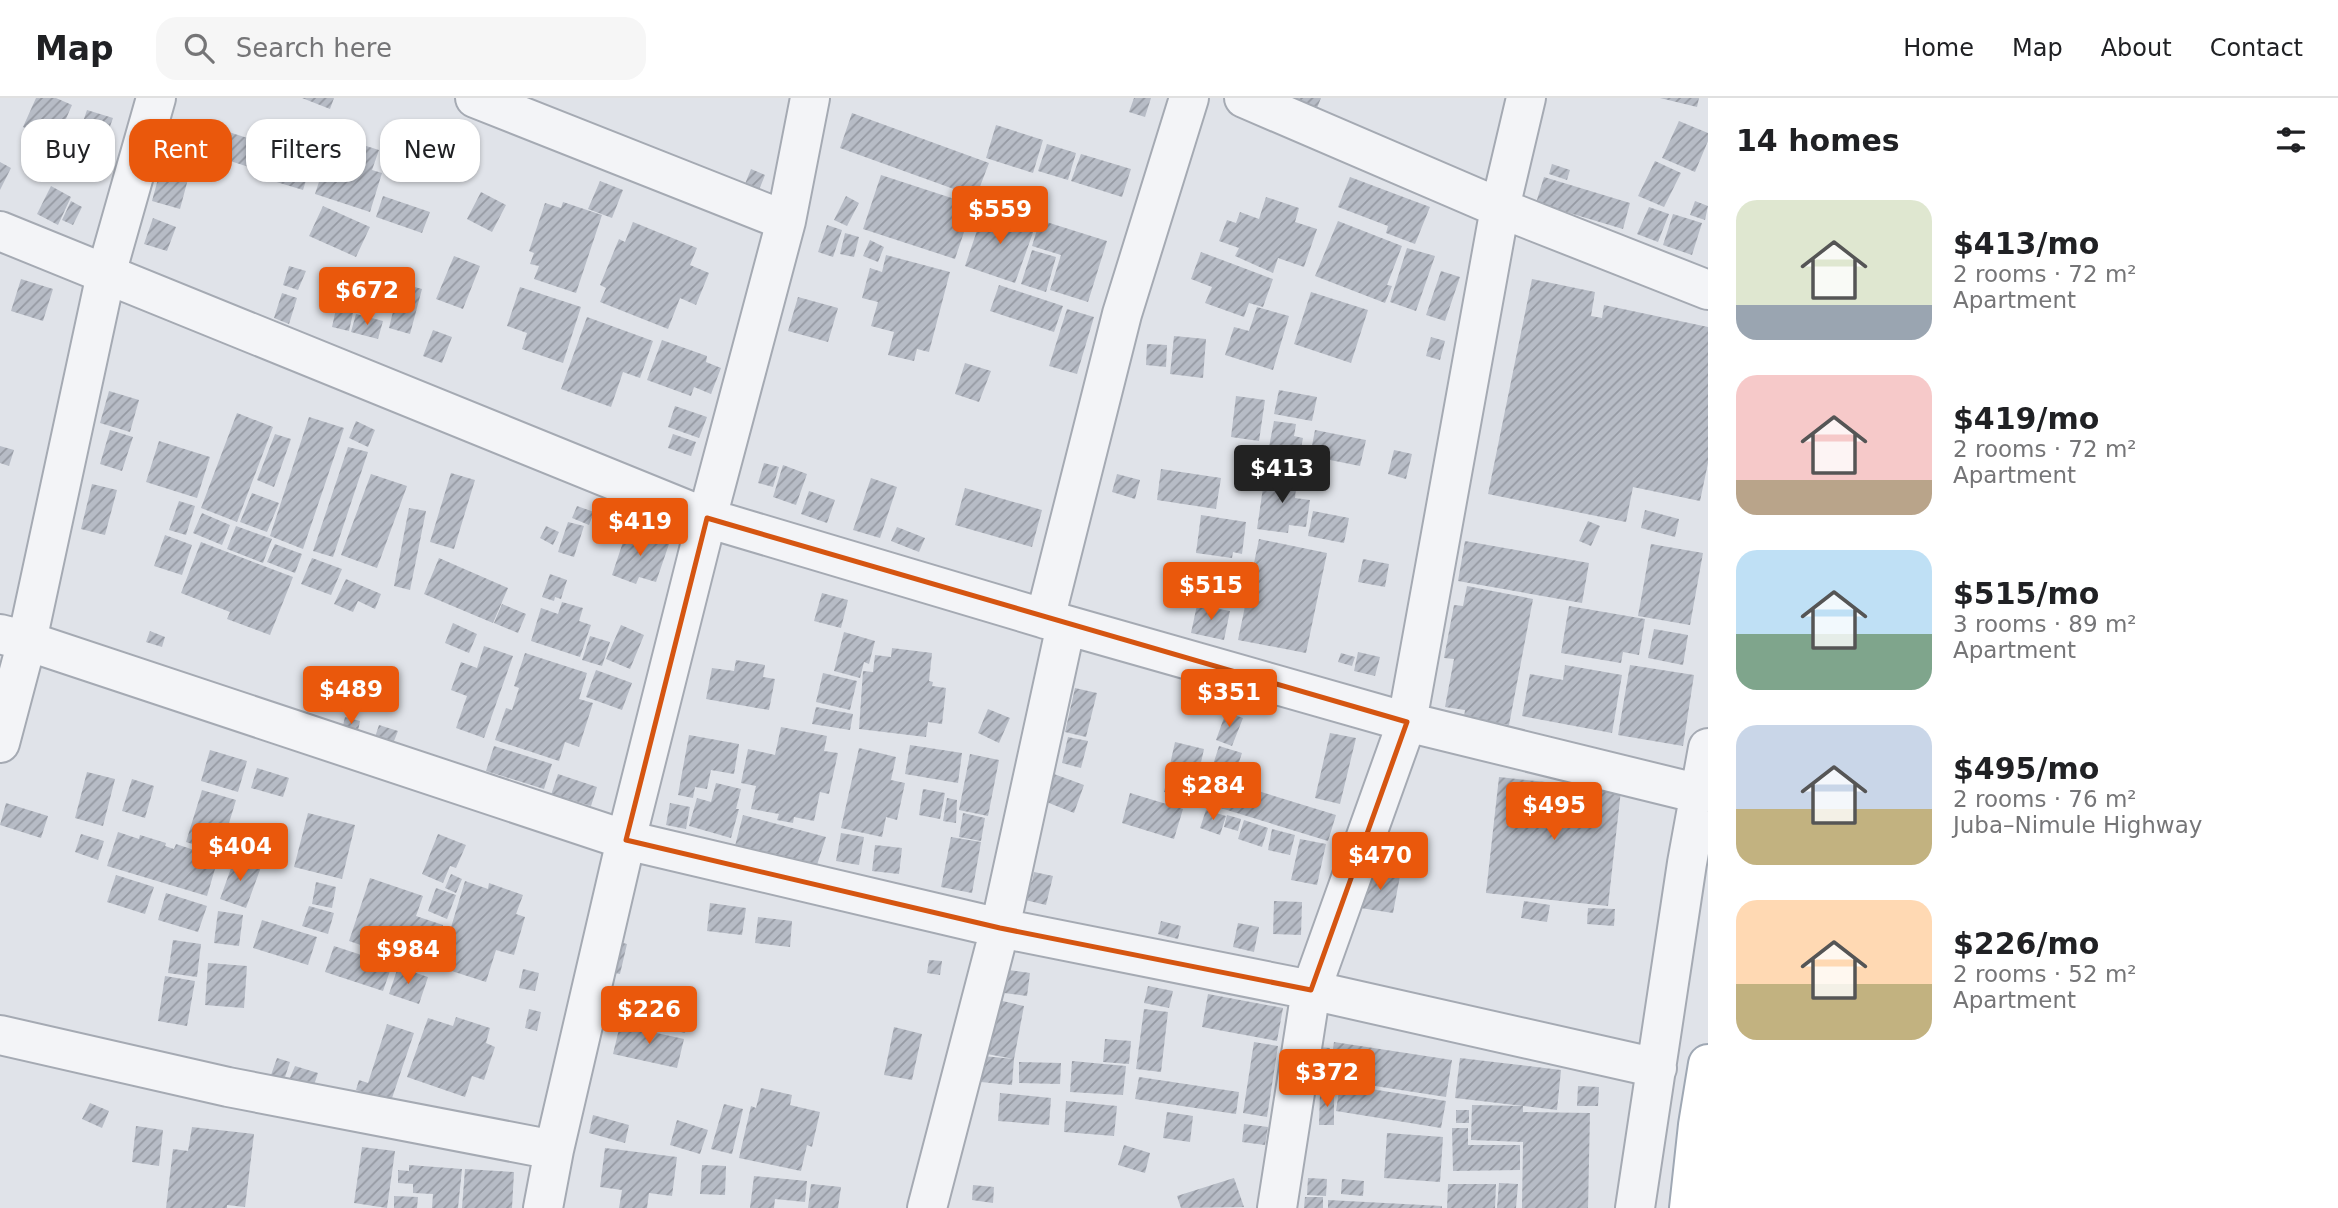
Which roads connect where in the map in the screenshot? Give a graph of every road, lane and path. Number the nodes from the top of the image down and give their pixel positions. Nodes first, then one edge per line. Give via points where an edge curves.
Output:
1 (156, 98) edge
2 (475, 98) edge
3 (810, 98) edge
4 (1189, 98) edge
5 (1244, 98) edge
6 (1526, 98) edge
7 (1500, 208) junction
8 (786, 221) junction
9 (0, 231) edge
10 (106, 274) junction
11 (1708, 290) edge
12 (708, 518) junction
13 (1055, 622) junction
14 (14, 638) edge
15 (1407, 722) junction
16 (0, 743) edge
17 (1708, 748) edge
18 (1700, 794) junction
19 (626, 840) junction
20 (1000, 928) junction
21 (1311, 990) junction
22 (0, 1035) edge
23 (1708, 1064) edge
24 (1657, 1068) junction
25 (554, 1150) junction
26 (543, 1208) edge
27 (927, 1208) edge
28 (1277, 1208) edge
29 (1635, 1208) edge
30 (1689, 1208) edge

1 - 10 street
2 - 8 street
3 - 8 street
4 - 13 street via 1122,314
5 - 7 street
6 - 7 street
7 - 11 street
7 - 15 street
8 - 12 street
9 - 10 street
10 - 12 street
10 - 14 street
12 - 13 street
12 - 19 street
13 - 15 street
13 - 20 street
14 - 16 street
14 - 19 street
15 - 18 street
15 - 21 street
17 - 18 street
18 - 24 street
19 - 20 street
19 - 25 street
20 - 21 street
20 - 27 street
21 - 24 street
21 - 28 street
22 - 25 street via 228,1087
23 - 30 main road
24 - 29 street
25 - 26 street

